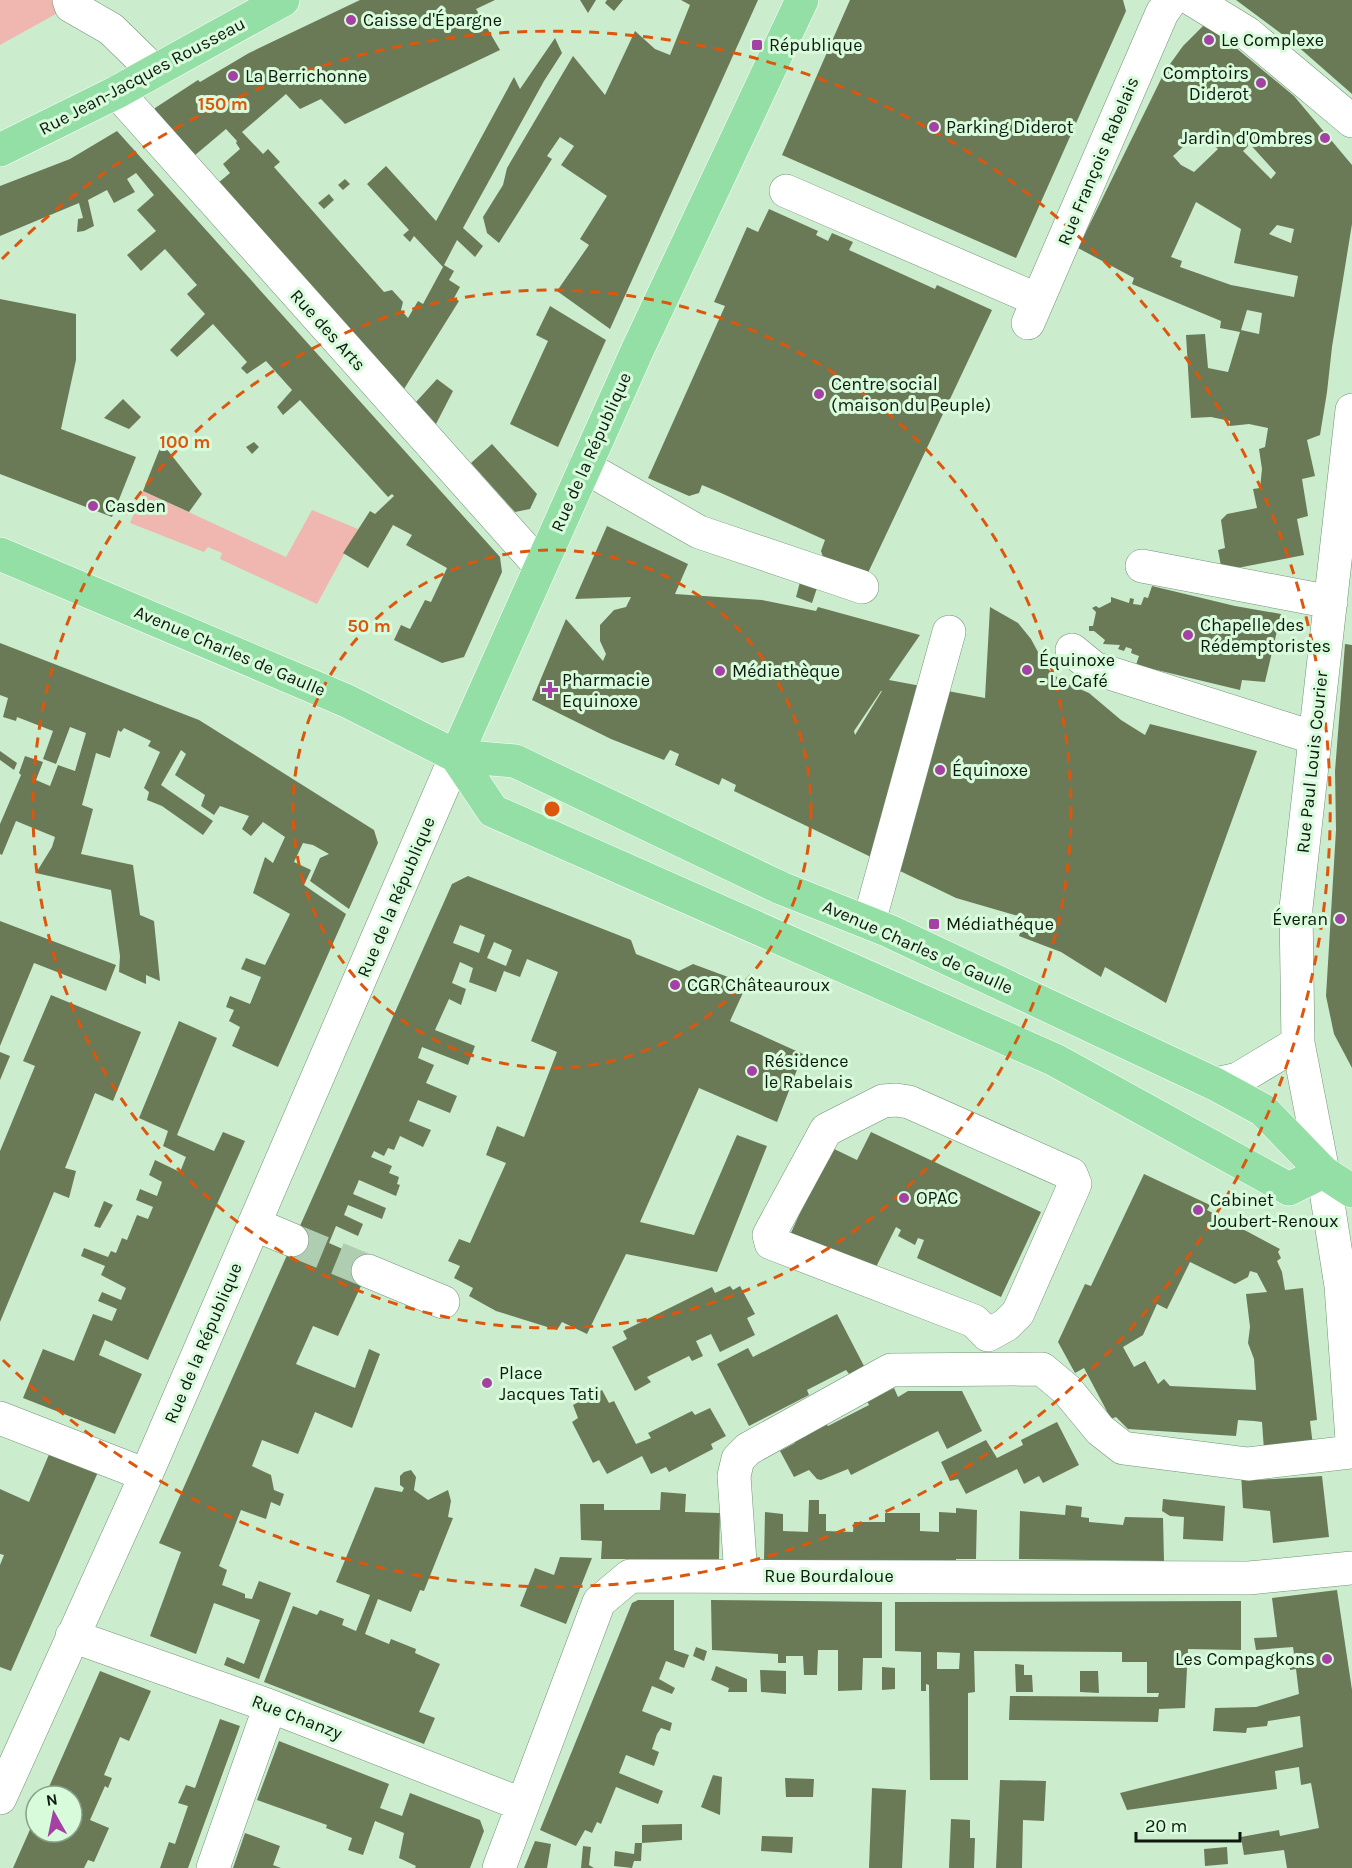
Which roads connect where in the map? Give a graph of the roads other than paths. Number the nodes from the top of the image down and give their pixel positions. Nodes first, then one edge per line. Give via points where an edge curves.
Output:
1 (69, 0) edge
2 (283, 0) edge
3 (802, 0) edge
4 (1171, 0) edge
5 (1193, 0) edge
6 (154, 71) junction
7 (117, 92) junction
8 (1352, 121) edge
9 (0, 150) edge
10 (786, 191) dead end
11 (1352, 410) edge
12 (585, 467) junction
13 (0, 554) edge
14 (540, 566) junction
15 (1142, 566) dead end
16 (862, 587) dead end
17 (1337, 620) edge
18 (949, 632) dead end
19 (1072, 650) dead end
20 (1315, 738) junction
21 (456, 756) junction
22 (869, 922) junction
23 (1298, 1043) junction
24 (1215, 1084) junction
25 (1323, 1172) junction
26 (1352, 1191) edge
27 (254, 1224) junction
28 (292, 1240) tunnel mouth
29 (368, 1271) tunnel mouth
30 (443, 1302) dead end
31 (988, 1335) junction
32 (1002, 1369) junction
33 (0, 1418) edge
34 (1352, 1440) edge
35 (1352, 1452) edge
36 (146, 1475) junction
37 (1352, 1568) edge
38 (741, 1576) junction
39 (72, 1636) junction
40 (270, 1706) junction
41 (0, 1798) edge
42 (521, 1804) junction
43 (213, 1868) edge
44 (499, 1868) edge

1 - 6 street via 72,6 111,28
2 - 6 main road, Rue Jean-Jacques Rousseau
3 - 12 main road, Rue de la République
4 - 10 street, Rue François Rabelais via 1033,312
5 - 8 street via 1247,33
6 - 7 main road, Rue Jean-Jacques Rousseau
7 - 9 main road, Rue Jean-Jacques Rousseau
7 - 14 street, Rue des Arts
11 - 17 street, Rue Paul Louis Courier
12 - 14 main road, Rue de la République
12 - 16 street via 699,532
13 - 21 main road, Avenue Charles de Gaulle via 347,701
14 - 21 main road, Rue de la République
15 - 17 street
17 - 20 street, Rue Paul Louis Courier
18 - 22 street
19 - 20 street via 1094,668
20 - 23 street, Rue Paul Louis Courier via 1296,908
21 - 22 main road, Avenue Charles de Gaulle via 515,761 781,888
21 - 25 main road, Avenue Charles de Gaulle via 493,811 1055,1060 1289,1189
21 - 27 street, Rue de la République
22 - 24 main road, Avenue Charles de Gaulle
23 - 24 street via 1238,1079
23 - 25 street, Rue Paul Louis Courier
24 - 25 main road, Avenue Charles de Gaulle via 1263,1110
25 - 26 main road, Avenue Charles de Gaulle
25 - 34 street, Rue Paul Louis Courier via 1341,1286
27 - 28 street
27 - 36 street, Rue de la République
29 - 30 street
31 - 31 street via 974,1321 771,1243 769,1235 826,1130 883,1101 896,1100 1071,1174 1075,1184 1018,1313
31 - 32 street
32 - 35 street via 1042,1369 1067,1390 1100,1430 1123,1448 1248,1464
32 - 38 street via 891,1370 748,1449 738,1460 734,1476
33 - 36 street
36 - 39 street, Rue de la République
37 - 38 street, Rue Bourdaloue via 1249,1578
38 - 42 street, Rue Bourdaloue via 630,1576 599,1602
39 - 40 street, Rue Chanzy
39 - 41 street, Rue de la République
40 - 42 street, Rue Chanzy
40 - 43 street
42 - 44 street, Rue Bourdaloue

